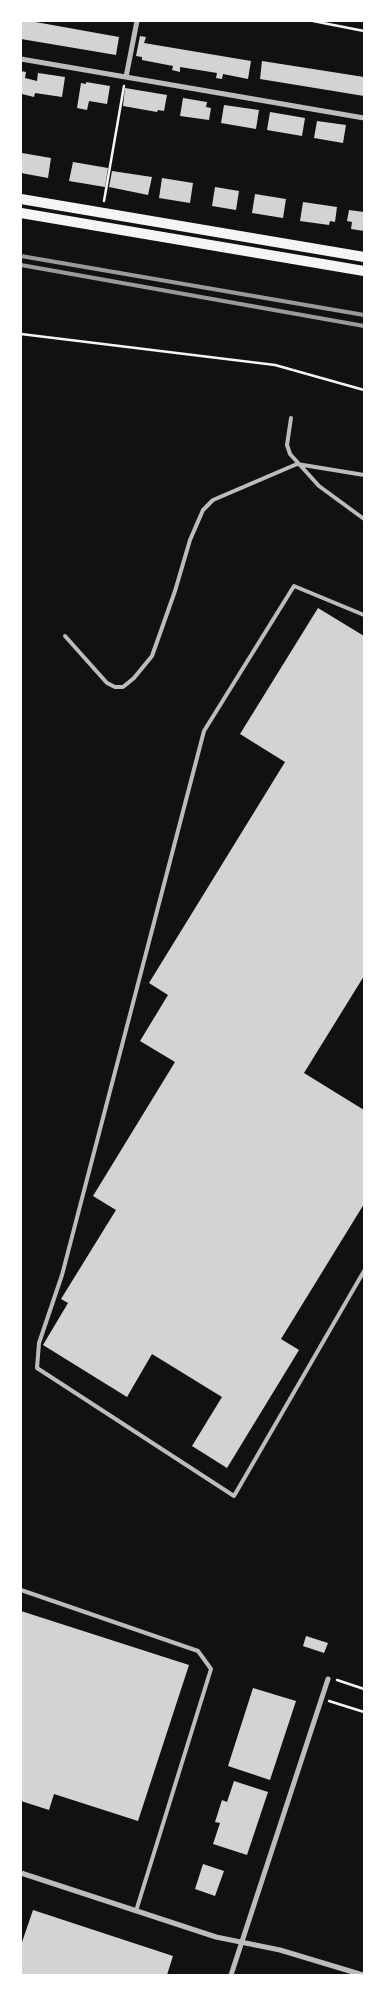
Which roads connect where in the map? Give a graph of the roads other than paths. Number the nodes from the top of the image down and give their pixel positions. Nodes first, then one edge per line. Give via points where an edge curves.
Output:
1 (137, 21) edge
2 (21, 59) edge
3 (126, 77) junction
4 (364, 118) edge
5 (21, 199) edge
6 (21, 213) edge
7 (364, 257) edge
8 (364, 271) edge
9 (292, 418) dead end
10 (297, 464) junction
11 (364, 475) edge
12 (364, 519) edge
13 (364, 615) edge
14 (65, 636) dead end
15 (364, 1271) edge
16 (21, 1590) edge
17 (328, 1679) road end
18 (21, 1874) edge
19 (136, 1911) junction
20 (242, 1942) junction
21 (231, 1975) edge
22 (363, 1975) edge

1 - 3 street
2 - 3 street
3 - 4 street
5 - 7 main road
6 - 8 main road
9 - 10 lane via 287,445
10 - 11 lane
10 - 12 lane via 319,486
10 - 14 lane via 214,500 203,510 152,656 123,687 115,688 107,683
13 - 15 lane via 294,586 204,731 62,1276 39,1343 37,1368 234,1496
16 - 19 lane via 198,1651 211,1669
17 - 20 street
18 - 19 street
19 - 20 street
20 - 21 street
20 - 22 street

